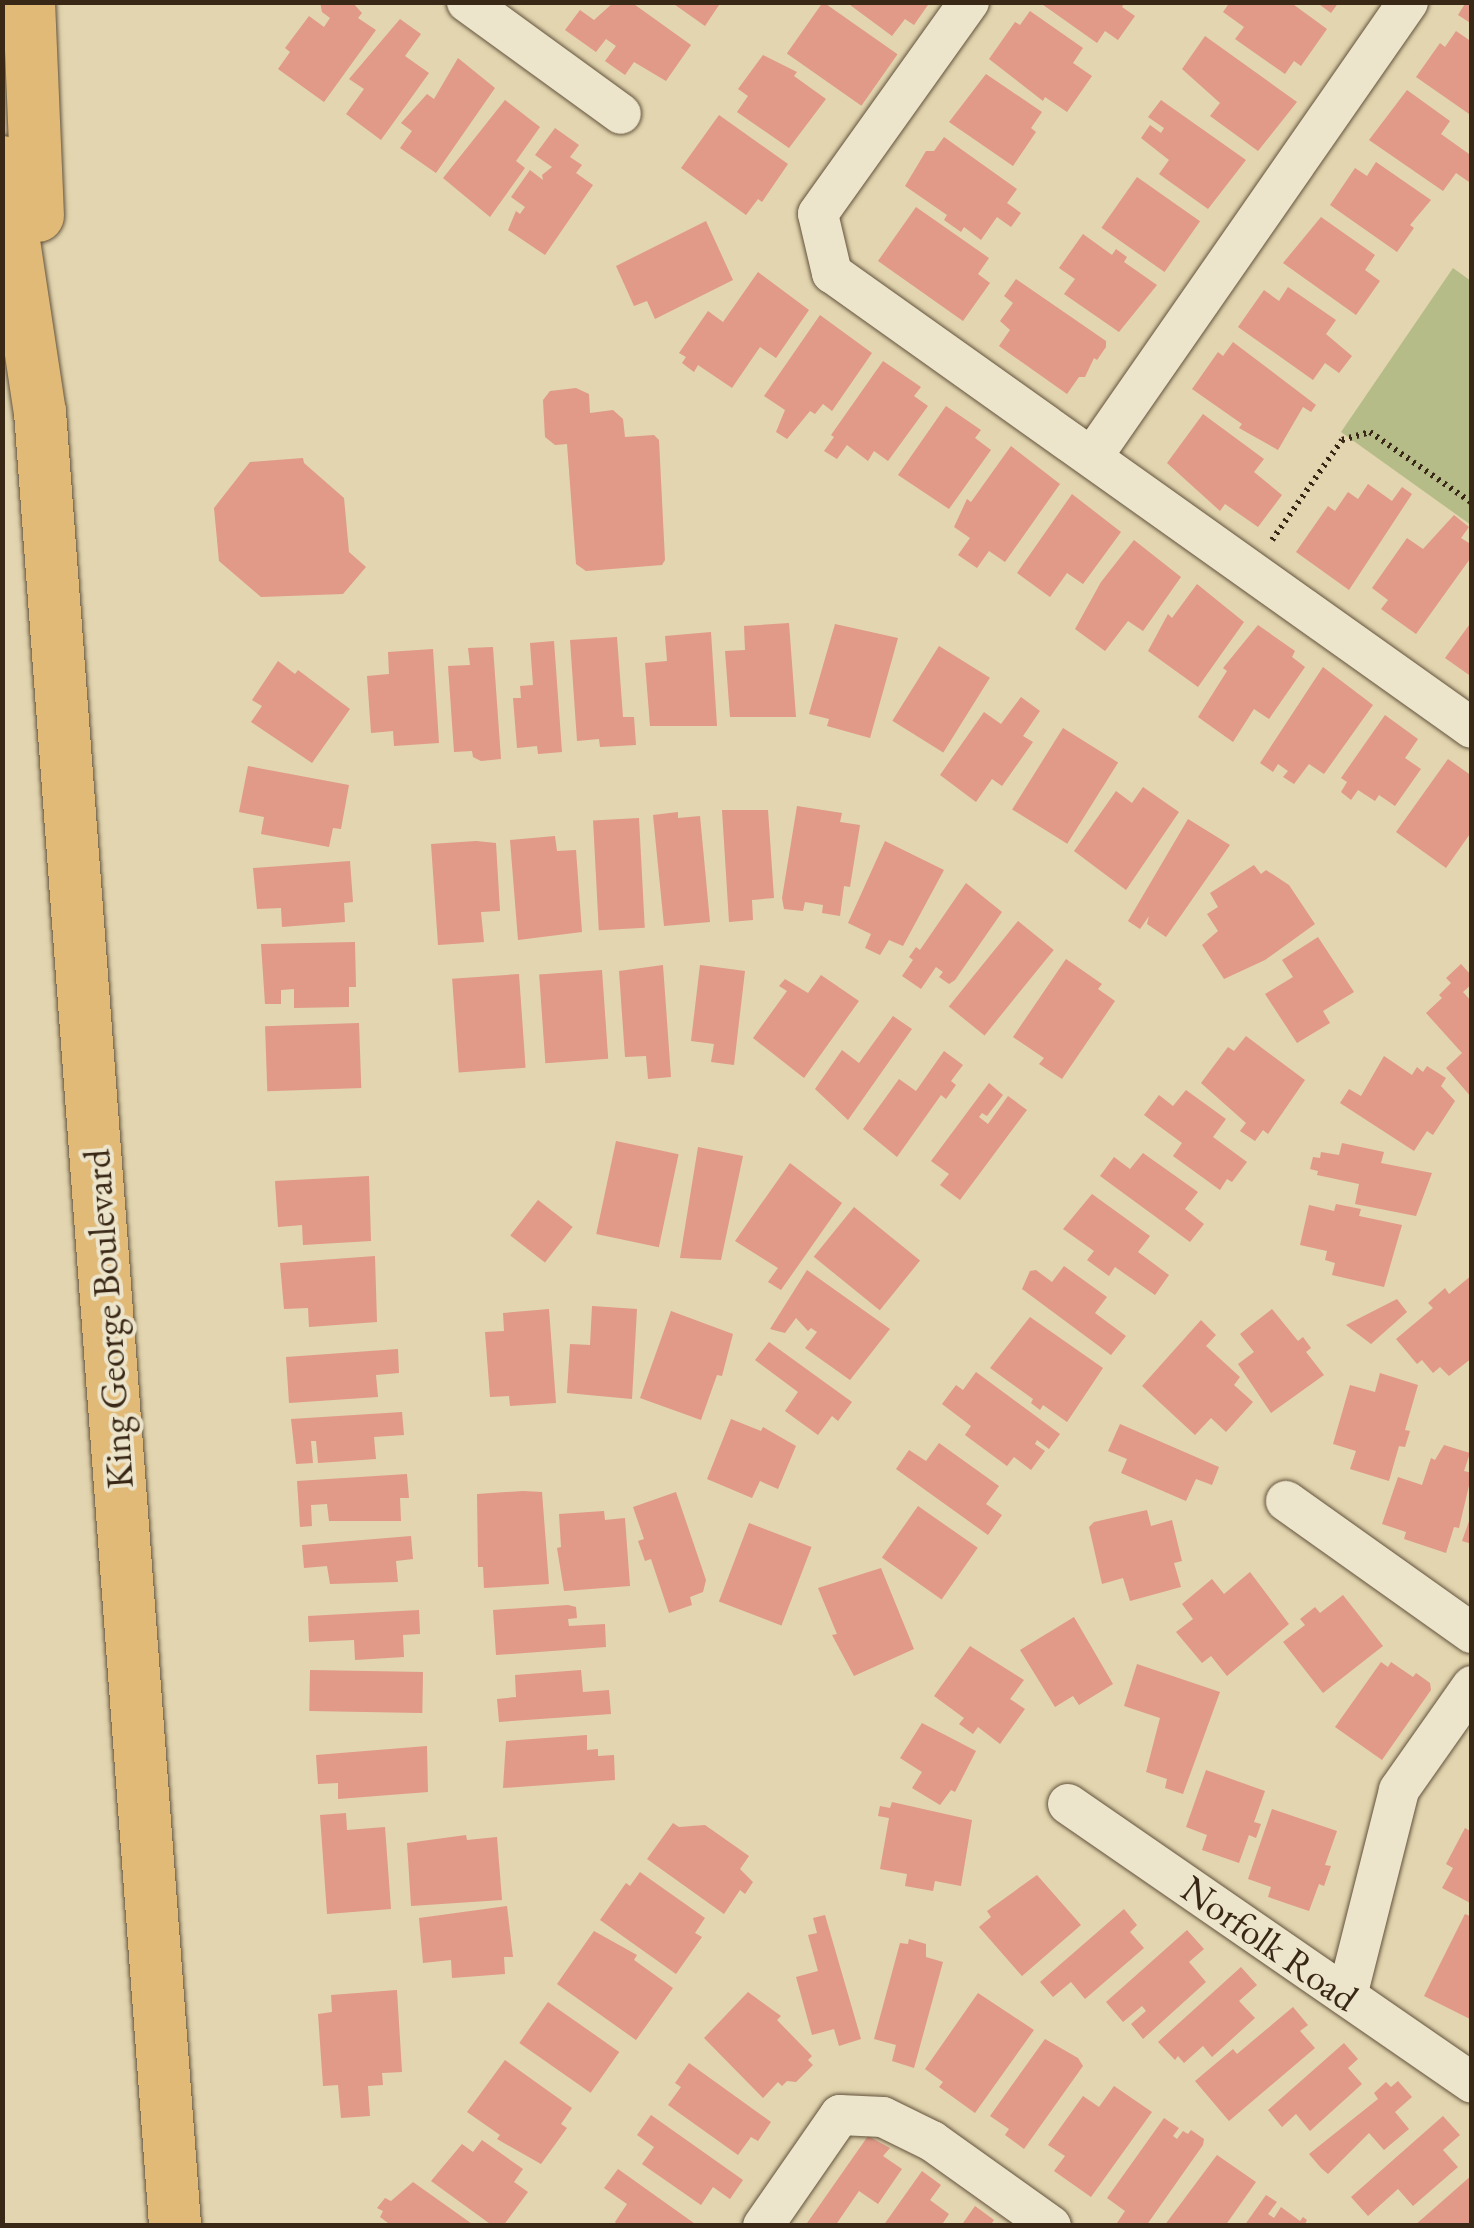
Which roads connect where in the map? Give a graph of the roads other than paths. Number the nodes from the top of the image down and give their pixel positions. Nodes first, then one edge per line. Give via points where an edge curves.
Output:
1 (29, 2) edge
2 (467, 2) edge
3 (969, 2) edge
4 (1408, 2) edge
5 (509, 14) edge
6 (621, 114) dead end
7 (2, 162) edge
8 (40, 412) junction
9 (1092, 457) junction
10 (1472, 728) edge
11 (1286, 1501) dead end
12 (1472, 1633) edge
13 (1472, 1686) edge
14 (1068, 1804) dead end
15 (1347, 1996) junction
16 (1472, 2083) edge
17 (175, 2226) edge
18 (763, 2226) edge
19 (1051, 2226) edge

1 - 8 main road, King George Boulevard
2 - 5 street
3 - 9 street via 818,214 832,273
4 - 9 street
5 - 6 street
7 - 8 main road, King George Boulevard
8 - 17 main road, King George Boulevard
9 - 10 street
11 - 12 street
13 - 15 street via 1399,1790
14 - 15 street, Norfolk Road
15 - 16 street, Norfolk Road
18 - 19 street via 840,2115 883,2117 932,2141

